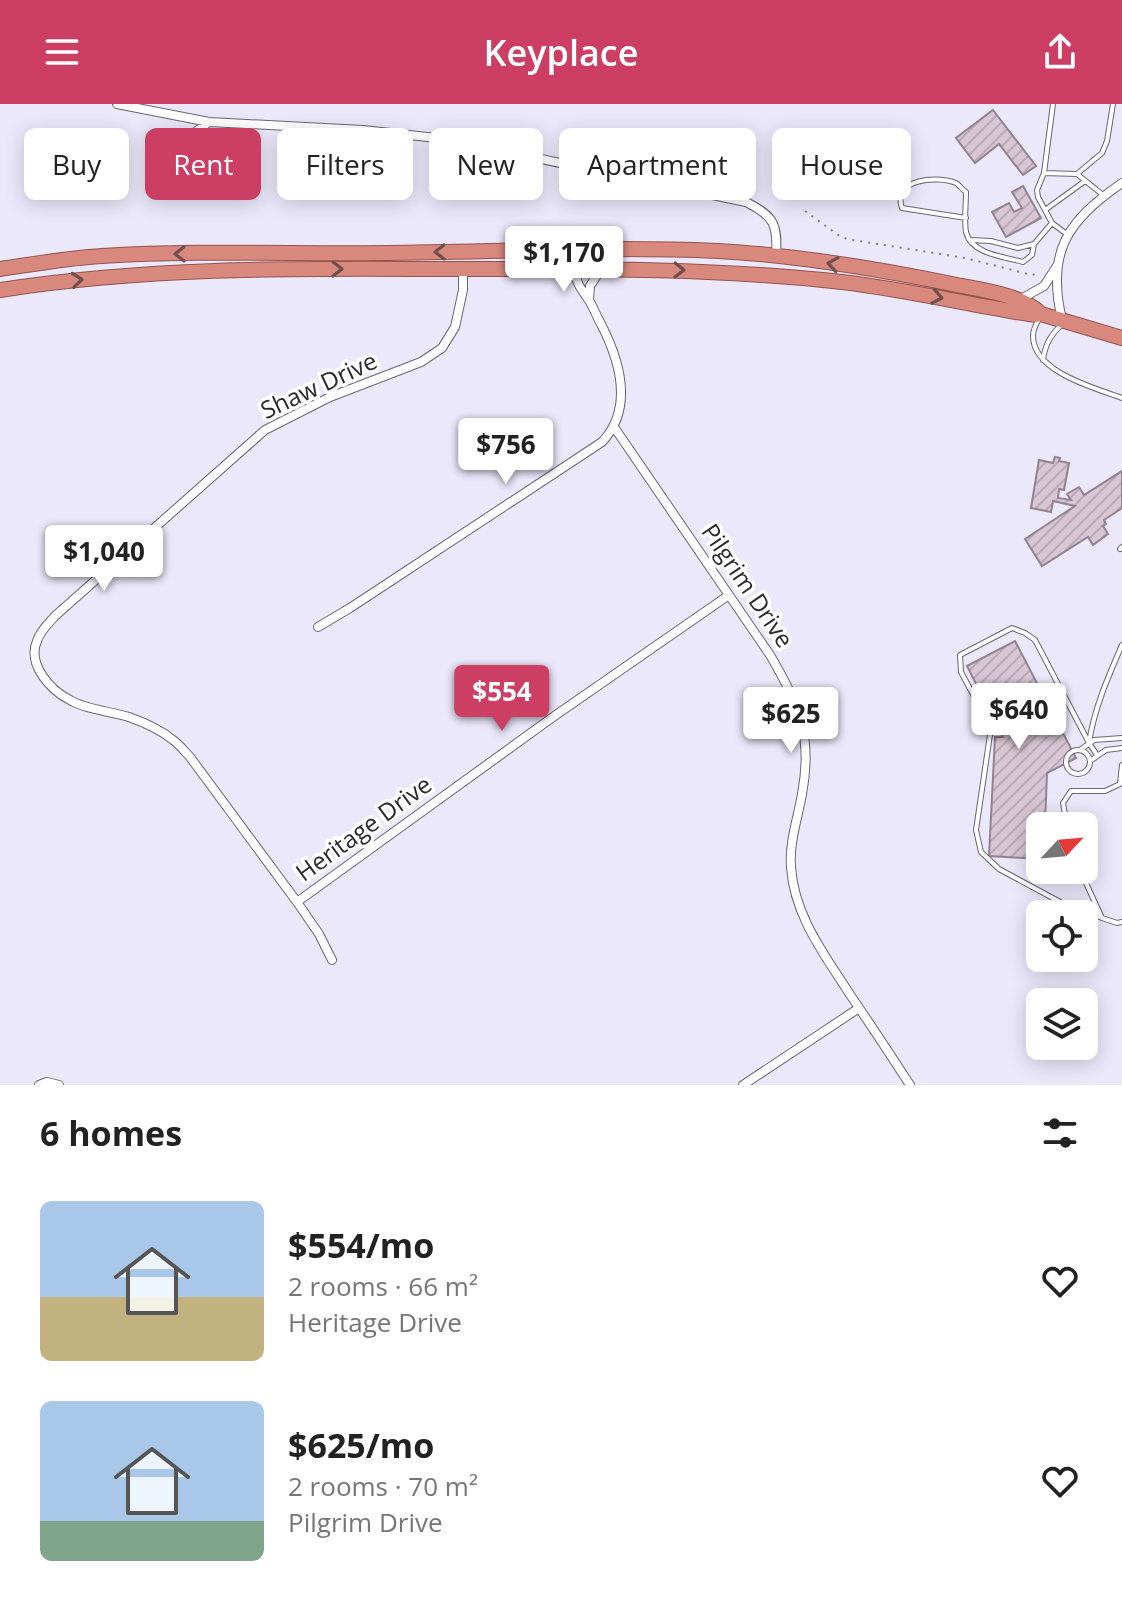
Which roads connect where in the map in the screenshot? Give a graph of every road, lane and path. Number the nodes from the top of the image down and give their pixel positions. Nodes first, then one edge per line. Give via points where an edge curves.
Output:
1 (117, 104) edge
2 (1053, 104) edge
3 (1113, 104) edge
4 (209, 122) junction
5 (201, 128) edge
6 (1044, 173) junction
7 (1077, 174) junction
8 (1085, 181) junction
9 (1122, 183) edge
10 (1103, 195) junction
11 (1045, 210) junction
12 (805, 211) dead end
13 (966, 218) junction
14 (1052, 223) junction
15 (1068, 235) junction
16 (970, 240) junction
17 (1034, 244) junction
18 (602, 250) junction
19 (776, 256) junction
20 (1057, 265) junction
21 (0, 269) edge
22 (463, 269) junction
23 (573, 269) junction
24 (601, 269) junction
25 (1041, 273) dead end
26 (0, 290) edge
27 (1019, 300) junction
28 (589, 301) junction
29 (1041, 314) junction
30 (1064, 321) junction
31 (1122, 338) edge
32 (1043, 360) junction
33 (1122, 398) edge
34 (614, 427) junction
35 (729, 595) junction
36 (318, 627) dead end
37 (1122, 645) edge
38 (1122, 738) edge
39 (1089, 743) junction
40 (1122, 748) edge
41 (1080, 750) junction
42 (1097, 755) junction
43 (1090, 761) junction
44 (1122, 767) edge
45 (1065, 812) edge
46 (1086, 884) edge
47 (297, 902) junction
48 (1102, 918) junction
49 (1122, 922) edge
50 (332, 960) dead end
51 (859, 1008) junction
52 (39, 1085) edge
53 (59, 1085) edge
54 (743, 1085) edge
55 (910, 1085) edge

1 - 4 street
2 - 6 lane
3 - 7 lane via 1102,153
4 - 5 street
4 - 19 street via 446,139 746,202 770,218
6 - 7 lane
6 - 11 lane via 1037,190
7 - 8 lane
8 - 10 lane
8 - 11 lane
9 - 10 street
10 - 15 street
11 - 14 lane
12 - 25 path via 847,239
13 - 13 lane via 966,192 957,184 926,179 901,194 902,208
13 - 16 lane
14 - 15 lane
14 - 17 lane
15 - 20 street
16 - 17 lane via 1010,248
16 - 17 lane via 984,252 1023,262 1032,255
18 - 19 highway
18 -> 21 highway via 142,254
18 - 23 street
27 -> 19 highway via 932,280
20 - 27 street via 1044,286
20 - 30 street via 1057,299
22 - 23 highway
26 -> 22 highway via 177,272
22 - 47 street, Shaw Drive via 455,327 442,348 265,430 55,616 35,644 38,668 71,701 130,717 173,740
23 - 24 highway
23 - 28 street
24 - 28 street via 590,286
24 -> 29 highway via 843,282
27 - 29 highway
28 - 34 street via 619,371 621,398
29 - 30 highway
29 - 32 lane via 1033,333
30 - 31 highway
30 - 32 lane via 1045,347
32 - 33 lane
34 - 35 street, Pilgrim Drive
34 - 36 street via 602,442
35 - 47 street, Heritage Drive
35 - 51 street, Pilgrim Drive via 789,687 802,720 807,757 791,866 798,903 812,936
37 - 39 lane
38 - 39 lane
39 - 41 lane
39 - 42 lane
39 - 48 lane via 1035,640 1025,633 1012,628 960,655 961,672 991,728 976,830 981,852 999,869
40 - 42 lane
41 - 43 lane
41 - 43 lane via 1067,758 1069,769 1083,773
42 - 43 lane
44 - 45 lane via 1120,784 1105,791 1071,791 1063,803
46 - 48 lane
47 - 50 street, Shaw Drive
48 - 49 lane
51 - 54 street
51 - 55 street, Pilgrim Drive
52 - 53 street

